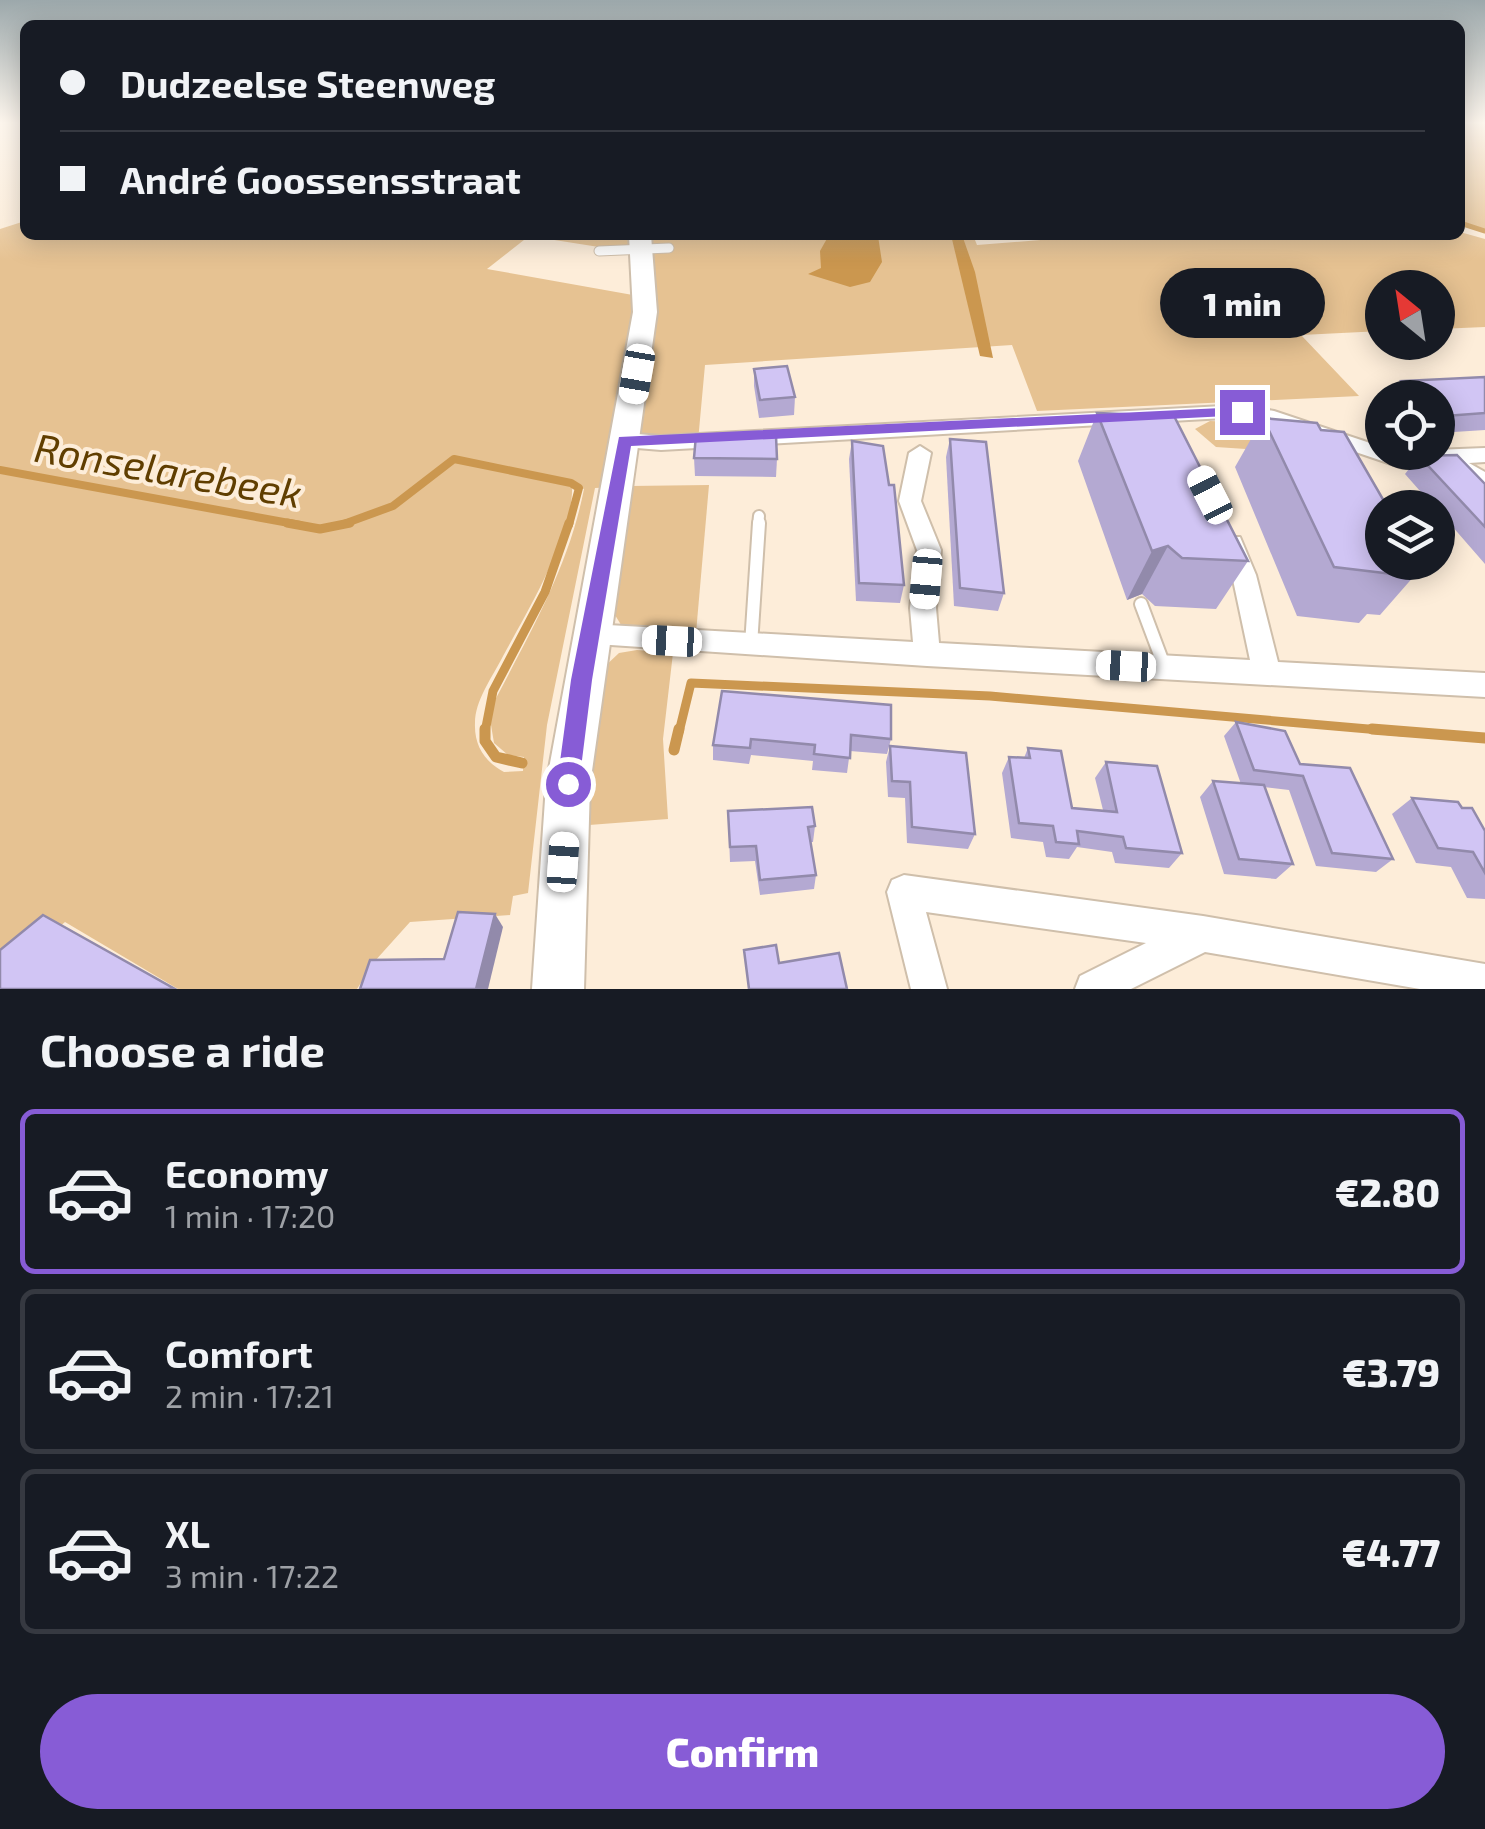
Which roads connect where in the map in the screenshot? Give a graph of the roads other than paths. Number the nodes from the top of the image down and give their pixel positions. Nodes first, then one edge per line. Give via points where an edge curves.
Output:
1 (642, 242) edge
2 (668, 248) dead end
3 (599, 251) dead end
4 (1158, 432) edge
5 (625, 440) junction
6 (1183, 442) edge
7 (920, 453) dead end
8 (1485, 455) edge
9 (1456, 466) edge
10 (1485, 482) edge
11 (759, 516) dead end
12 (1224, 522) edge
13 (1141, 604) dead end
14 (590, 636) junction
15 (750, 645) junction
16 (928, 654) junction
17 (1165, 668) junction
18 (1267, 673) junction
19 (1485, 684) edge
20 (1203, 934) junction
21 (1485, 982) edge
22 (558, 989) edge
23 (929, 989) edge
24 (1093, 989) edge

1 - 2 lane
1 - 3 lane
1 - 5 main road via 646,312
4 - 6 street
5 - 8 street via 1242,412 1403,461
5 - 14 main road
7 - 16 street via 910,501 929,550 923,608
9 - 10 street
11 - 15 lane
12 - 18 street
13 - 17 lane
14 - 15 street
14 - 22 main road via 568,784
15 - 16 street
16 - 17 street
17 - 18 street
18 - 19 street
20 - 21 street
20 - 23 street via 904,892
20 - 24 street

